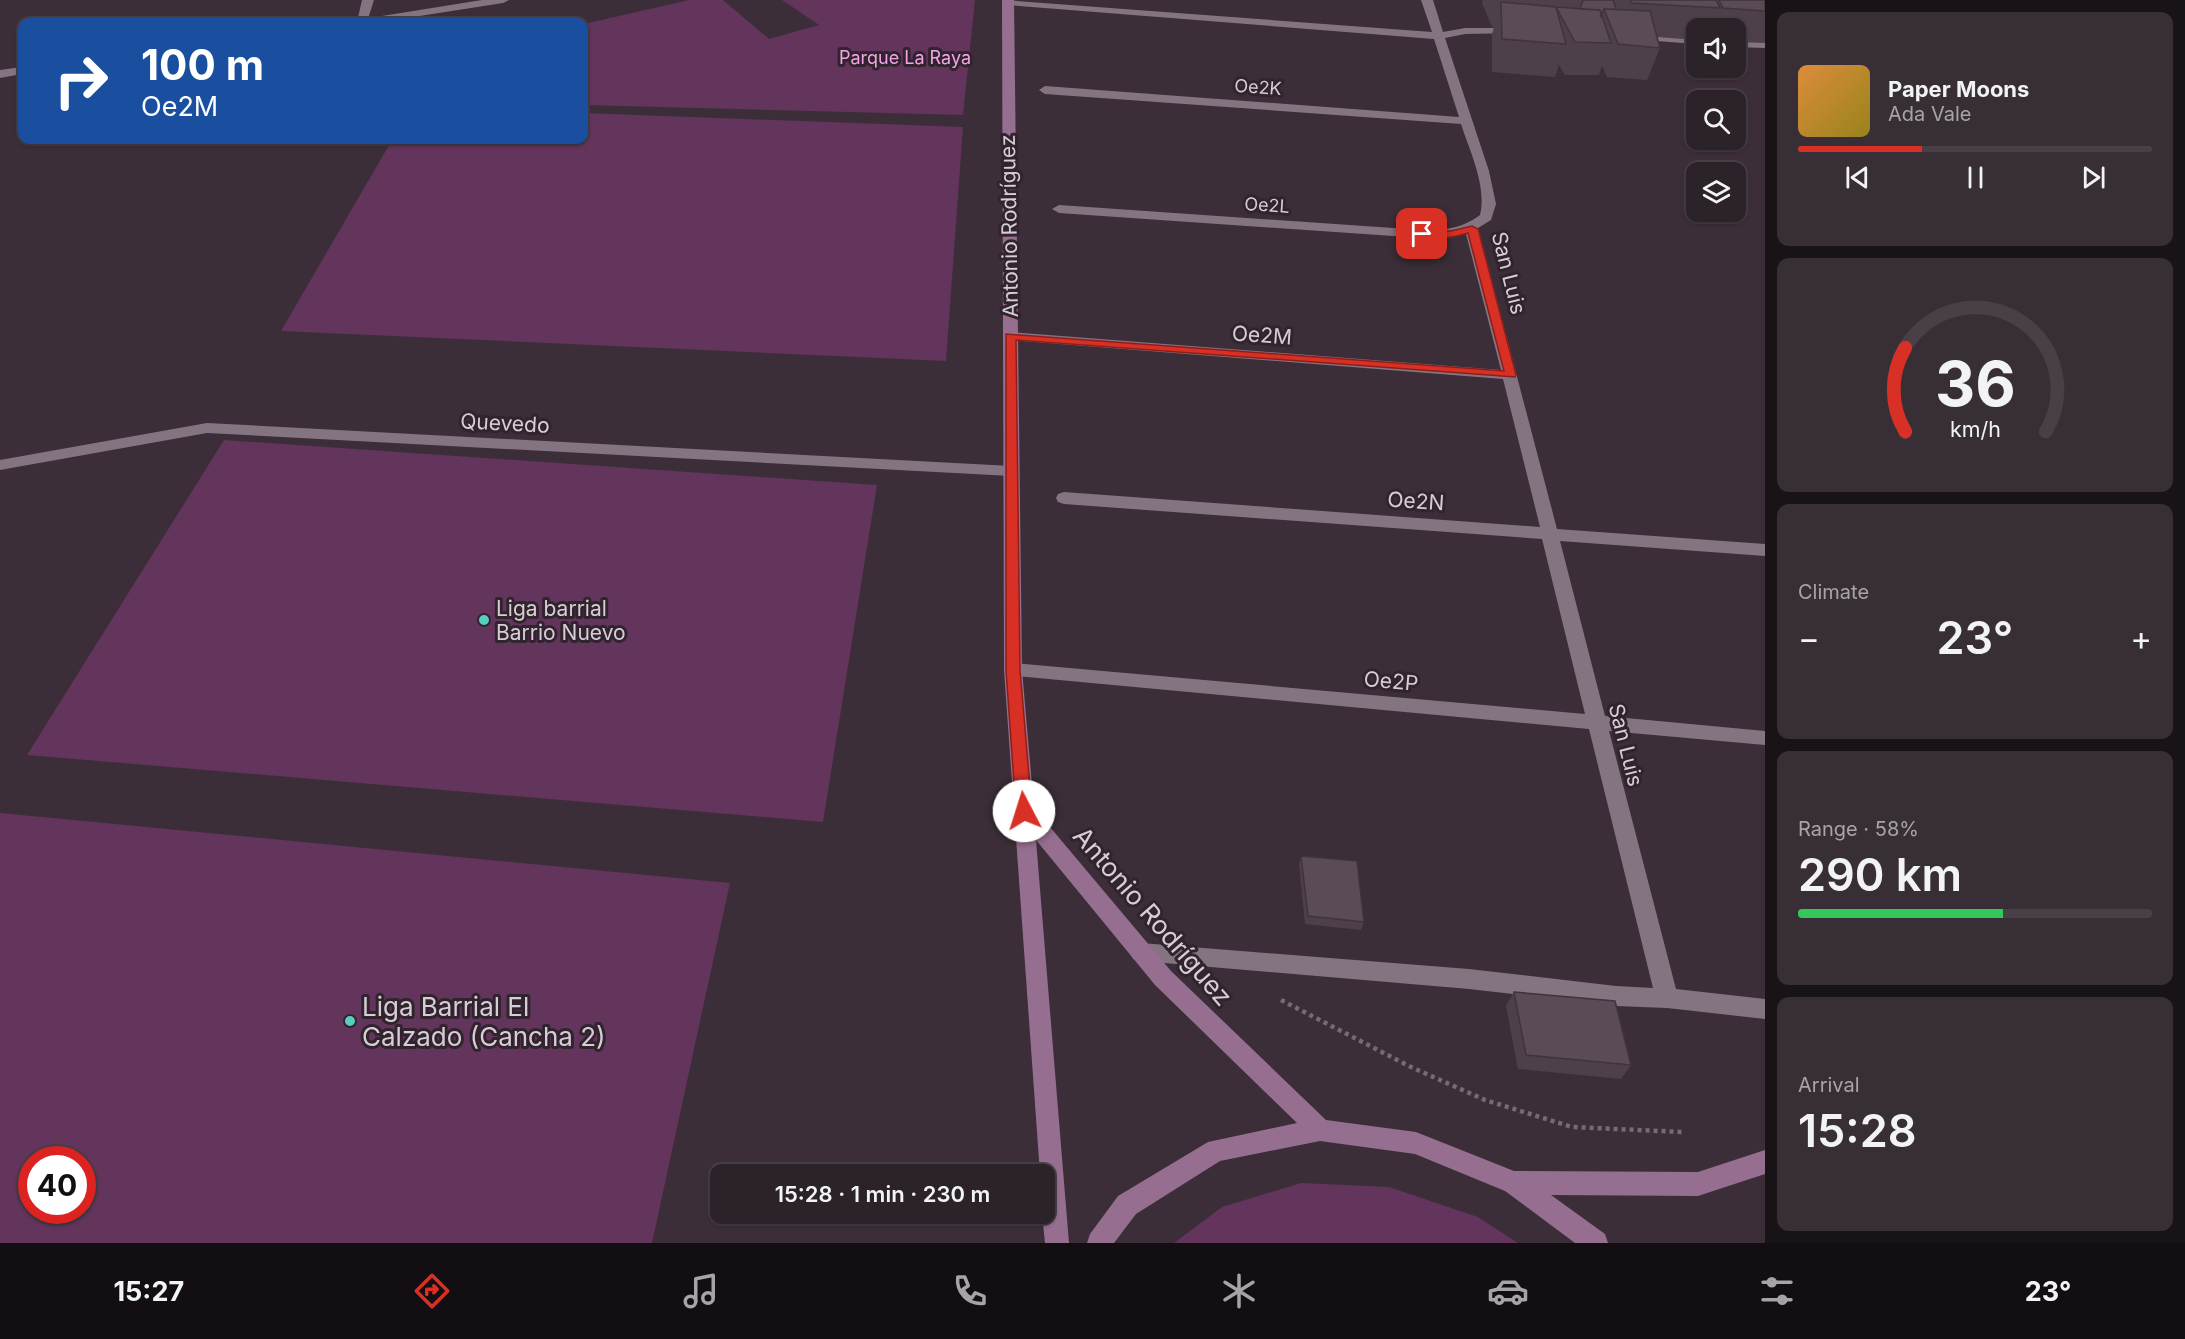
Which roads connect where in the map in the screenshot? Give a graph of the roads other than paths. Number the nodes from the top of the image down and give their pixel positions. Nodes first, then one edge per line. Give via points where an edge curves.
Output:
1 (368, 0) edge
2 (503, 0) edge
3 (1427, 0) edge
4 (1008, 1) edge
5 (364, 18) edge
6 (388, 18) edge
7 (1532, 31) edge
8 (1439, 36) junction
9 (1626, 37) edge
10 (1686, 40) edge
11 (1746, 44) edge
12 (1765, 45) edge
13 (18, 72) edge
14 (0, 74) edge
15 (1045, 90) dead end
16 (1468, 121) junction
17 (1059, 209) dead end
18 (1472, 229) junction
19 (1010, 336) junction
20 (1510, 375) junction
21 (0, 465) edge
22 (1011, 471) junction
23 (1064, 498) dead end
24 (1550, 533) junction
25 (1765, 550) edge
26 (1013, 670) junction
27 (1595, 723) junction
28 (1765, 738) edge
29 (1024, 811) junction
30 (1141, 952) junction
31 (1667, 998) junction
32 (1765, 1009) edge
33 (1320, 1130) junction
34 (1765, 1162) edge
35 (1514, 1183) junction
36 (1057, 1243) edge
37 (1099, 1243) edge
38 (1596, 1243) edge

1 - 5 street
2 - 6 street
3 - 8 street, San Luis
4 - 8 street
4 - 19 street, Antonio Rodríguez
7 - 8 street via 1491,29
8 - 16 street, San Luis
9 - 10 street
11 - 12 street
13 - 14 street
15 - 16 street, Oe2K
16 - 18 street, San Luis via 1489,204 1486,217
17 - 18 street, Oe2L via 1422,234
18 - 20 street, San Luis
19 - 20 street, Oe2M
19 - 22 street, Antonio Rodríguez
20 - 24 street, San Luis
21 - 22 street, Quevedo via 207,429
22 - 26 street, Antonio Rodríguez
23 - 24 street, Oe2N
24 - 25 street, Oe2N
24 - 27 street, San Luis
26 - 27 street, Oe2P
26 - 29 street, Antonio Rodríguez
27 - 28 street, Oe2P
27 - 31 street, San Luis
29 - 30 street, Antonio Rodríguez
29 - 36 street, Antonio Rodríguez
30 - 31 street
30 - 33 street, Antonio Rodríguez
31 - 32 street
33 - 35 street via 1416,1143
33 - 37 street via 1216,1150 1127,1205
34 - 35 street via 1698,1184
35 - 38 street

